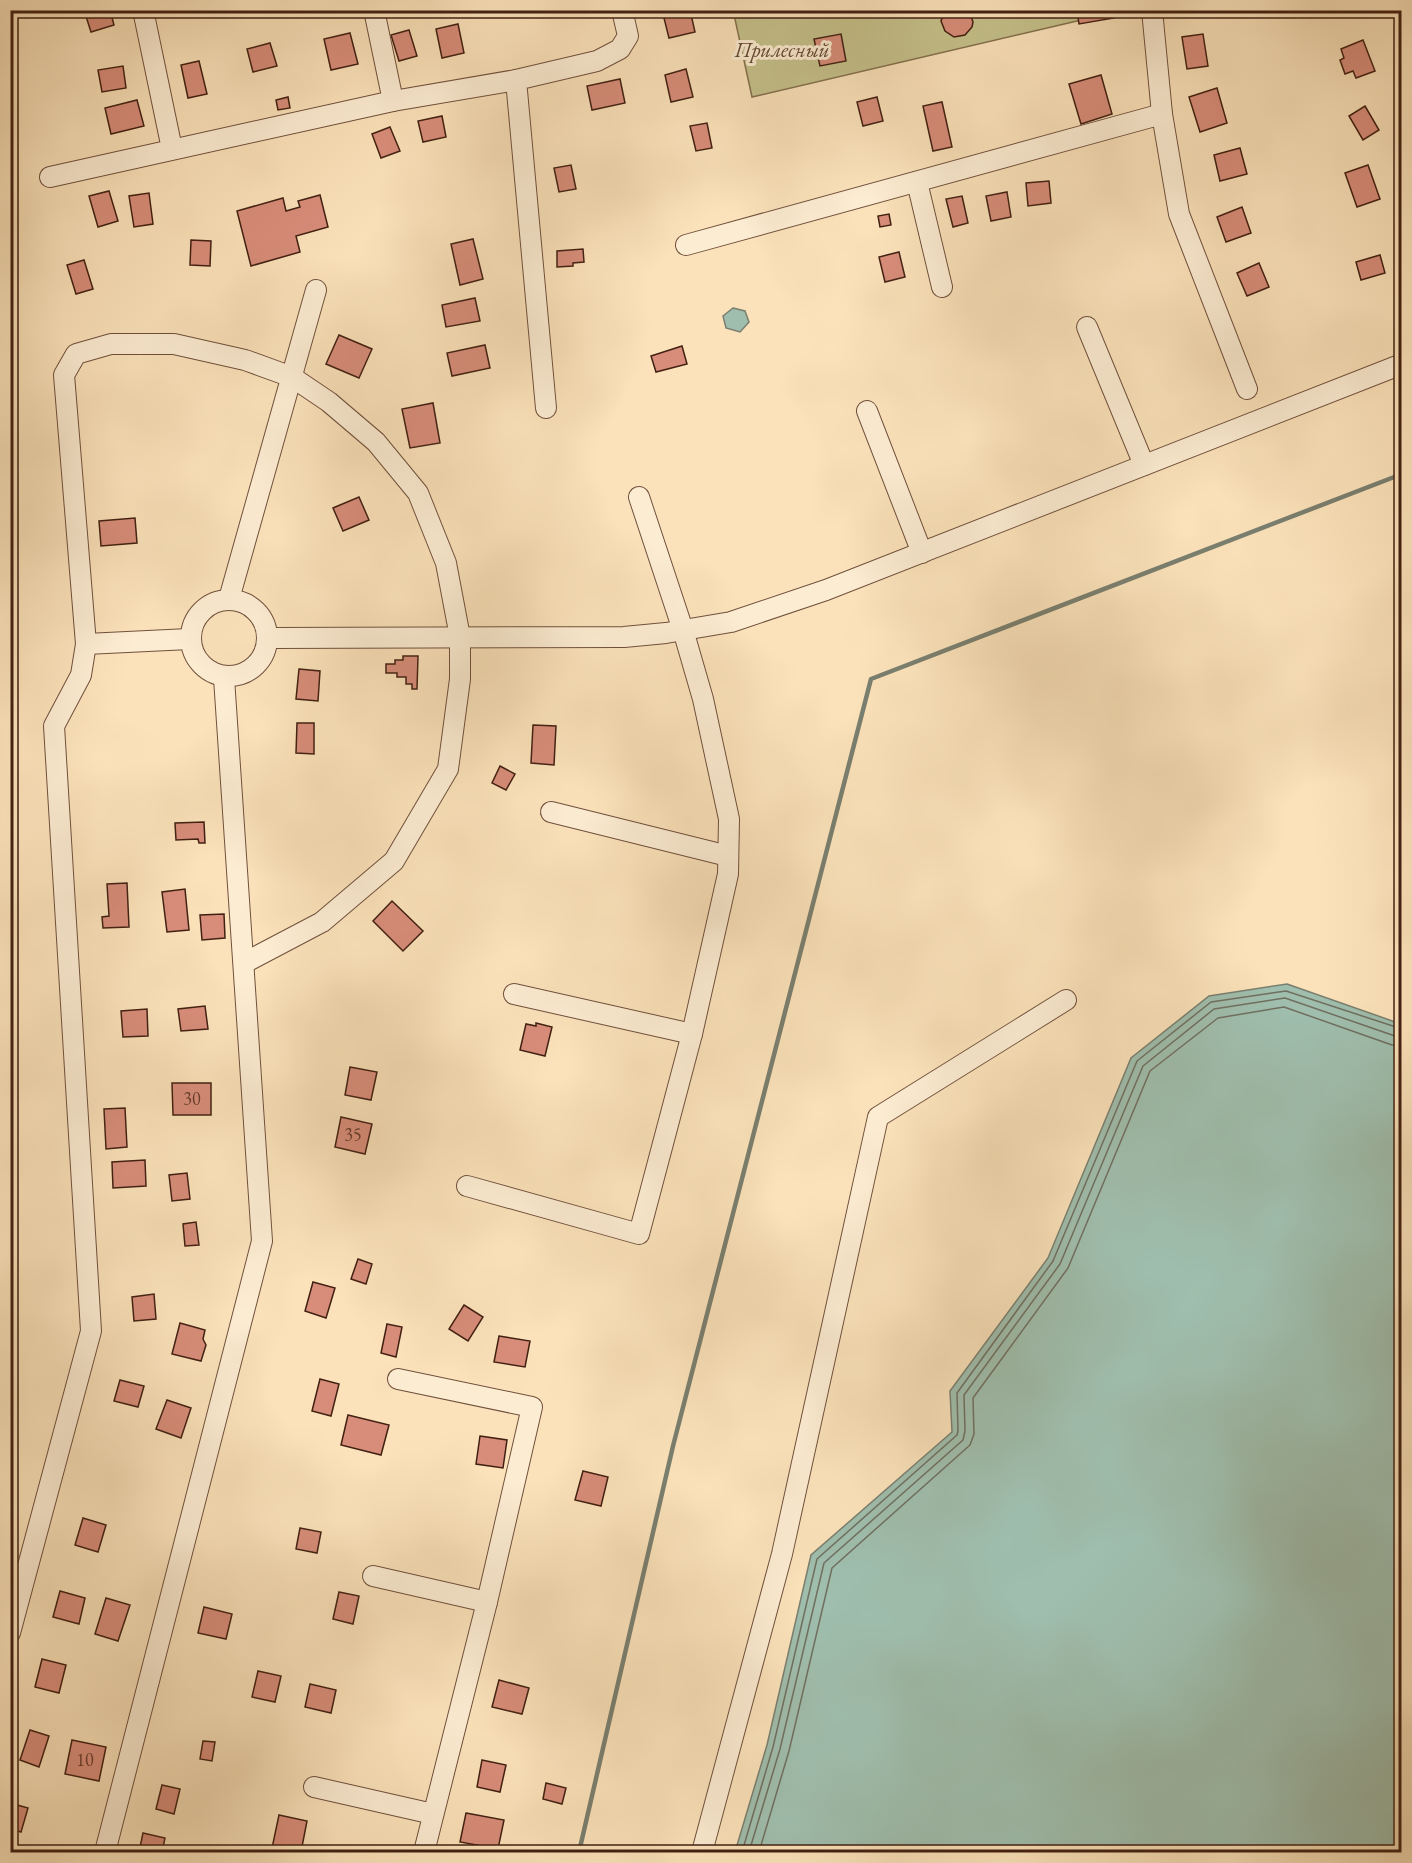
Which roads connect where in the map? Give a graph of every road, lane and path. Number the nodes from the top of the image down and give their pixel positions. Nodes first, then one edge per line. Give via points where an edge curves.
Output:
1 (143, 10) edge
2 (374, 10) edge
3 (622, 10) edge
4 (1152, 10) edge
5 (516, 80) junction
6 (393, 101) junction
7 (1162, 114) junction
8 (172, 150) junction
9 (50, 177) dead end
10 (916, 182) junction
11 (686, 245) dead end
12 (942, 288) dead end
13 (316, 290) dead end
14 (1087, 327) dead end
15 (1401, 364) edge
16 (292, 377) junction
17 (1247, 389) dead end
18 (546, 408) dead end
19 (867, 411) dead end
20 (1144, 465) junction
21 (639, 497) dead end
22 (922, 553) junction
23 (229, 599) junction
24 (684, 630) junction
25 (460, 637) junction
26 (268, 638) junction
27 (189, 639) junction
28 (86, 644) junction
29 (224, 678) junction
30 (551, 812) dead end
31 (728, 856) junction
32 (244, 963) junction
33 (514, 994) dead end
34 (1066, 1000) dead end
35 (692, 1034) junction
36 (467, 1186) dead end
37 (398, 1378) dead end
38 (373, 1576) dead end
39 (487, 1602) junction
40 (10, 1633) edge
41 (314, 1787) dead end
42 (433, 1814) junction
43 (105, 1852) edge
44 (424, 1852) edge
45 (702, 1852) edge

1 - 8 street
2 - 6 street
3 - 5 street via 628,36 620,49 597,61
4 - 7 street
5 - 6 street
5 - 18 street
6 - 8 street
7 - 10 street
7 - 17 street via 1179,214
8 - 9 street
10 - 11 street
10 - 12 street
13 - 16 street
14 - 20 street
15 - 20 street
16 - 23 street
16 - 25 street via 376,442 418,493 446,563
16 - 28 street via 245,360 174,344 111,344 76,354 64,375
19 - 22 street
20 - 22 street
21 - 24 street
22 - 24 street via 742,618
23 - 26 street via 249,604 263,618
23 - 27 street via 209,604 195,619
24 - 25 street via 624,637
24 - 31 street via 729,819
25 - 26 street
25 - 32 street via 448,769 394,861 322,922
26 - 29 street via 262,659 246,674
27 - 28 street
27 - 29 street via 200,664
28 - 40 street via 81,675 54,726 91,1331
29 - 32 street
30 - 31 street
31 - 35 street via 728,874
32 - 43 street via 262,1241
33 - 35 street
34 - 45 street via 878,1116 782,1554
35 - 36 street via 639,1234
37 - 39 street via 532,1407
38 - 39 street
39 - 42 street
41 - 42 street
42 - 44 street

